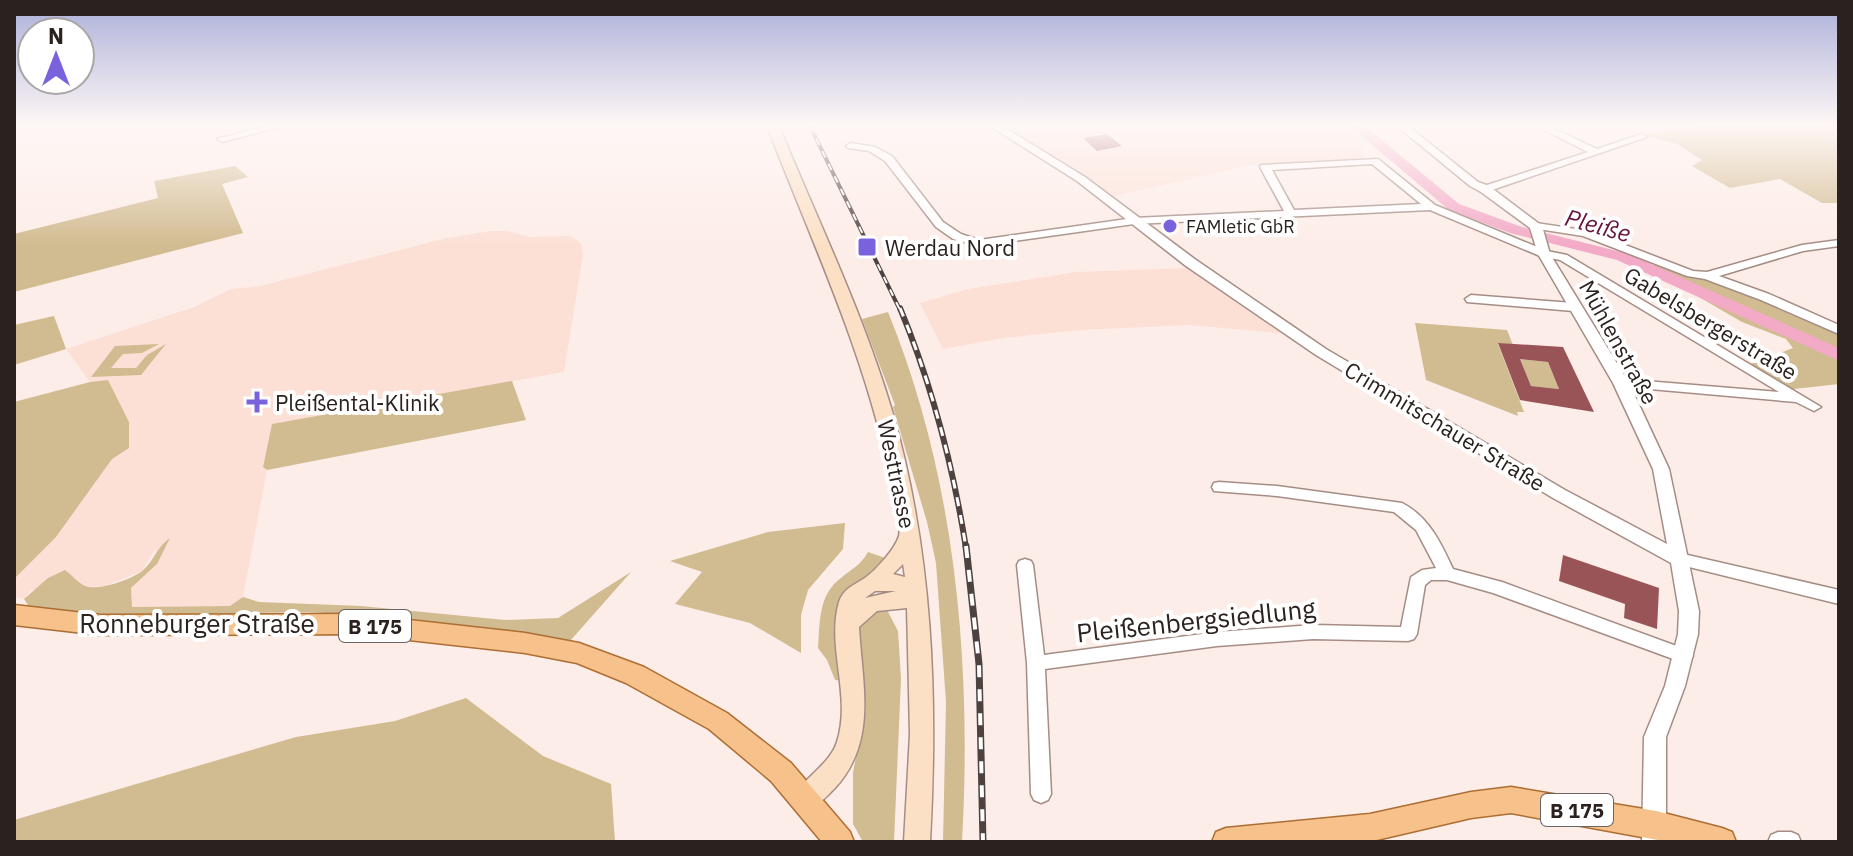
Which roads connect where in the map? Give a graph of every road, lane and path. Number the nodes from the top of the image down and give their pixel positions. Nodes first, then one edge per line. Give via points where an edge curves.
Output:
1 (789, 166) edge
2 (895, 166) edge
3 (1060, 166) edge
4 (1284, 166) edge
5 (1380, 166) edge
6 (1453, 166) edge
7 (1555, 166) edge
8 (1485, 189) junction
9 (1431, 207) junction
10 (1290, 212) junction
11 (1134, 221) junction
12 (1539, 238) junction
13 (1839, 243) edge
14 (1707, 276) junction
15 (1471, 299) dead end
16 (1573, 307) junction
17 (1839, 330) edge
18 (1621, 383) junction
19 (1799, 399) junction
20 (1814, 407) dead end
21 (1219, 487) dead end
22 (910, 534) junction
23 (1679, 559) junction
24 (1025, 565) dead end
25 (1447, 574) junction
26 (873, 583) junction
27 (917, 593) junction
28 (1839, 597) edge
29 (14, 615) edge
30 (849, 625) junction
31 (1684, 656) junction
32 (1036, 663) junction
33 (1041, 794) dead end
34 (806, 799) junction
35 (1655, 833) edge
36 (840, 842) edge
37 (917, 842) edge
38 (1226, 842) edge
39 (1722, 842) edge
40 (1778, 842) edge
41 (1791, 842) edge

1 - 22 main road, Westtrasse via 887,424
2 - 11 street via 945,233 965,242 998,242
3 - 11 street, Crimmitschauer Straße
4 - 10 street via 1265,167
5 - 9 street
6 - 8 street
7 - 8 street
8 - 12 street
9 - 10 street
9 - 12 street
10 - 11 street
11 - 23 street, Crimmitschauer Straße via 1321,352
12 - 14 street via 1585,233
12 - 16 street, Mühlenstraße
12 - 19 street, Gabelsbergerstraße
13 - 14 street via 1802,248
14 - 17 street
15 - 16 street
16 - 18 street, Mühlenstraße
18 - 19 street
18 - 23 street, Mühlenstraße via 1661,469
19 - 20 street, Gabelsbergerstraße
21 - 25 street via 1397,507 1409,512 1434,542
22 - 26 main road
22 - 27 main road, Westtrasse
23 - 28 street
23 - 31 street via 1689,611
24 - 32 street
25 - 31 street
25 - 32 street, Pleißenbergsiedlung via 1428,574 1417,582 1408,634 1313,632 1217,639
26 - 27 main road via 891,581
26 - 30 main road via 859,589 850,602
27 - 30 main road via 868,604
27 - 37 main road, Westtrasse via 922,683
29 - 34 main road, Ronneburger Straße / B 175 via 101,625 355,624 579,653 657,686 718,721
30 - 34 main road via 853,699 847,748
31 - 35 street via 1655,737
32 - 33 street
34 - 36 main road, Ronneburger Straße / B 175
35 - 38 main road, B 175 via 1511,800 1370,828
35 - 39 main road, B 175
40 - 41 street

